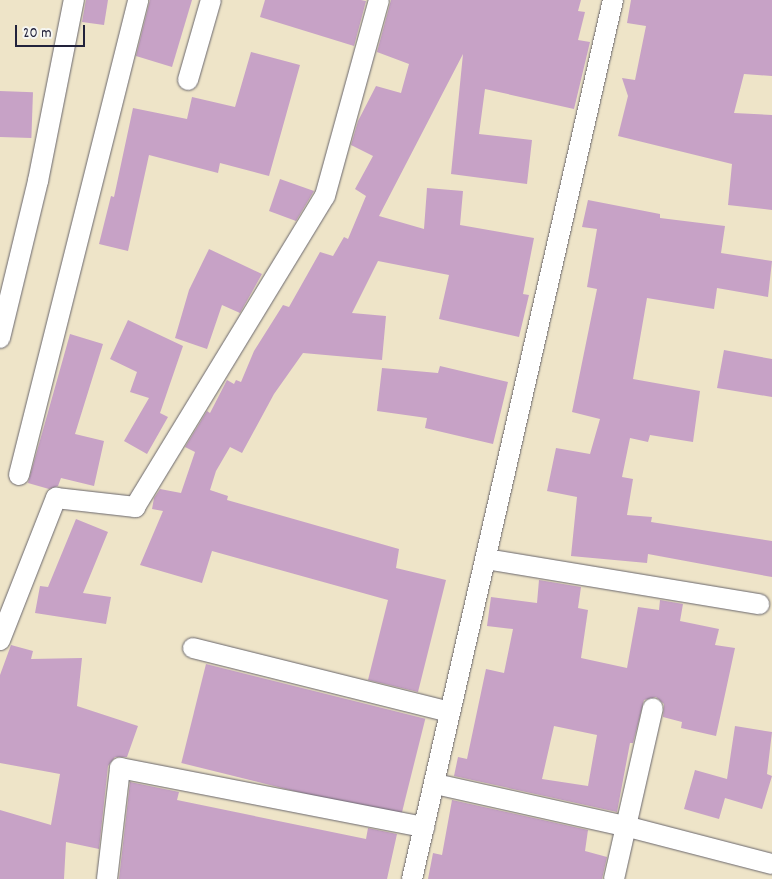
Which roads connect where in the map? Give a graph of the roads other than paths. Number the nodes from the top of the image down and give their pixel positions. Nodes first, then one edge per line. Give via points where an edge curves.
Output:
1 (74, 0) edge
2 (138, 0) edge
3 (211, 0) edge
4 (379, 0) edge
5 (613, 0) edge
6 (188, 80) dead end
7 (0, 338) edge
8 (19, 475) dead end
9 (486, 559) junction
10 (759, 604) dead end
11 (0, 640) edge
12 (193, 648) dead end
13 (653, 708) dead end
14 (449, 712) junction
15 (435, 784) junction
16 (625, 826) junction
17 (424, 827) junction
18 (772, 864) edge
19 (107, 879) edge
20 (412, 879) edge
21 (614, 879) edge

1 - 7 street via 38,180
2 - 8 street
3 - 6 street
4 - 11 street via 325,196 136,508 56,498
5 - 9 street
9 - 10 street
9 - 14 street
12 - 14 street
13 - 16 street
14 - 15 street
15 - 16 street
15 - 17 street
16 - 18 street
16 - 21 street
17 - 19 street via 120,768
17 - 20 street

